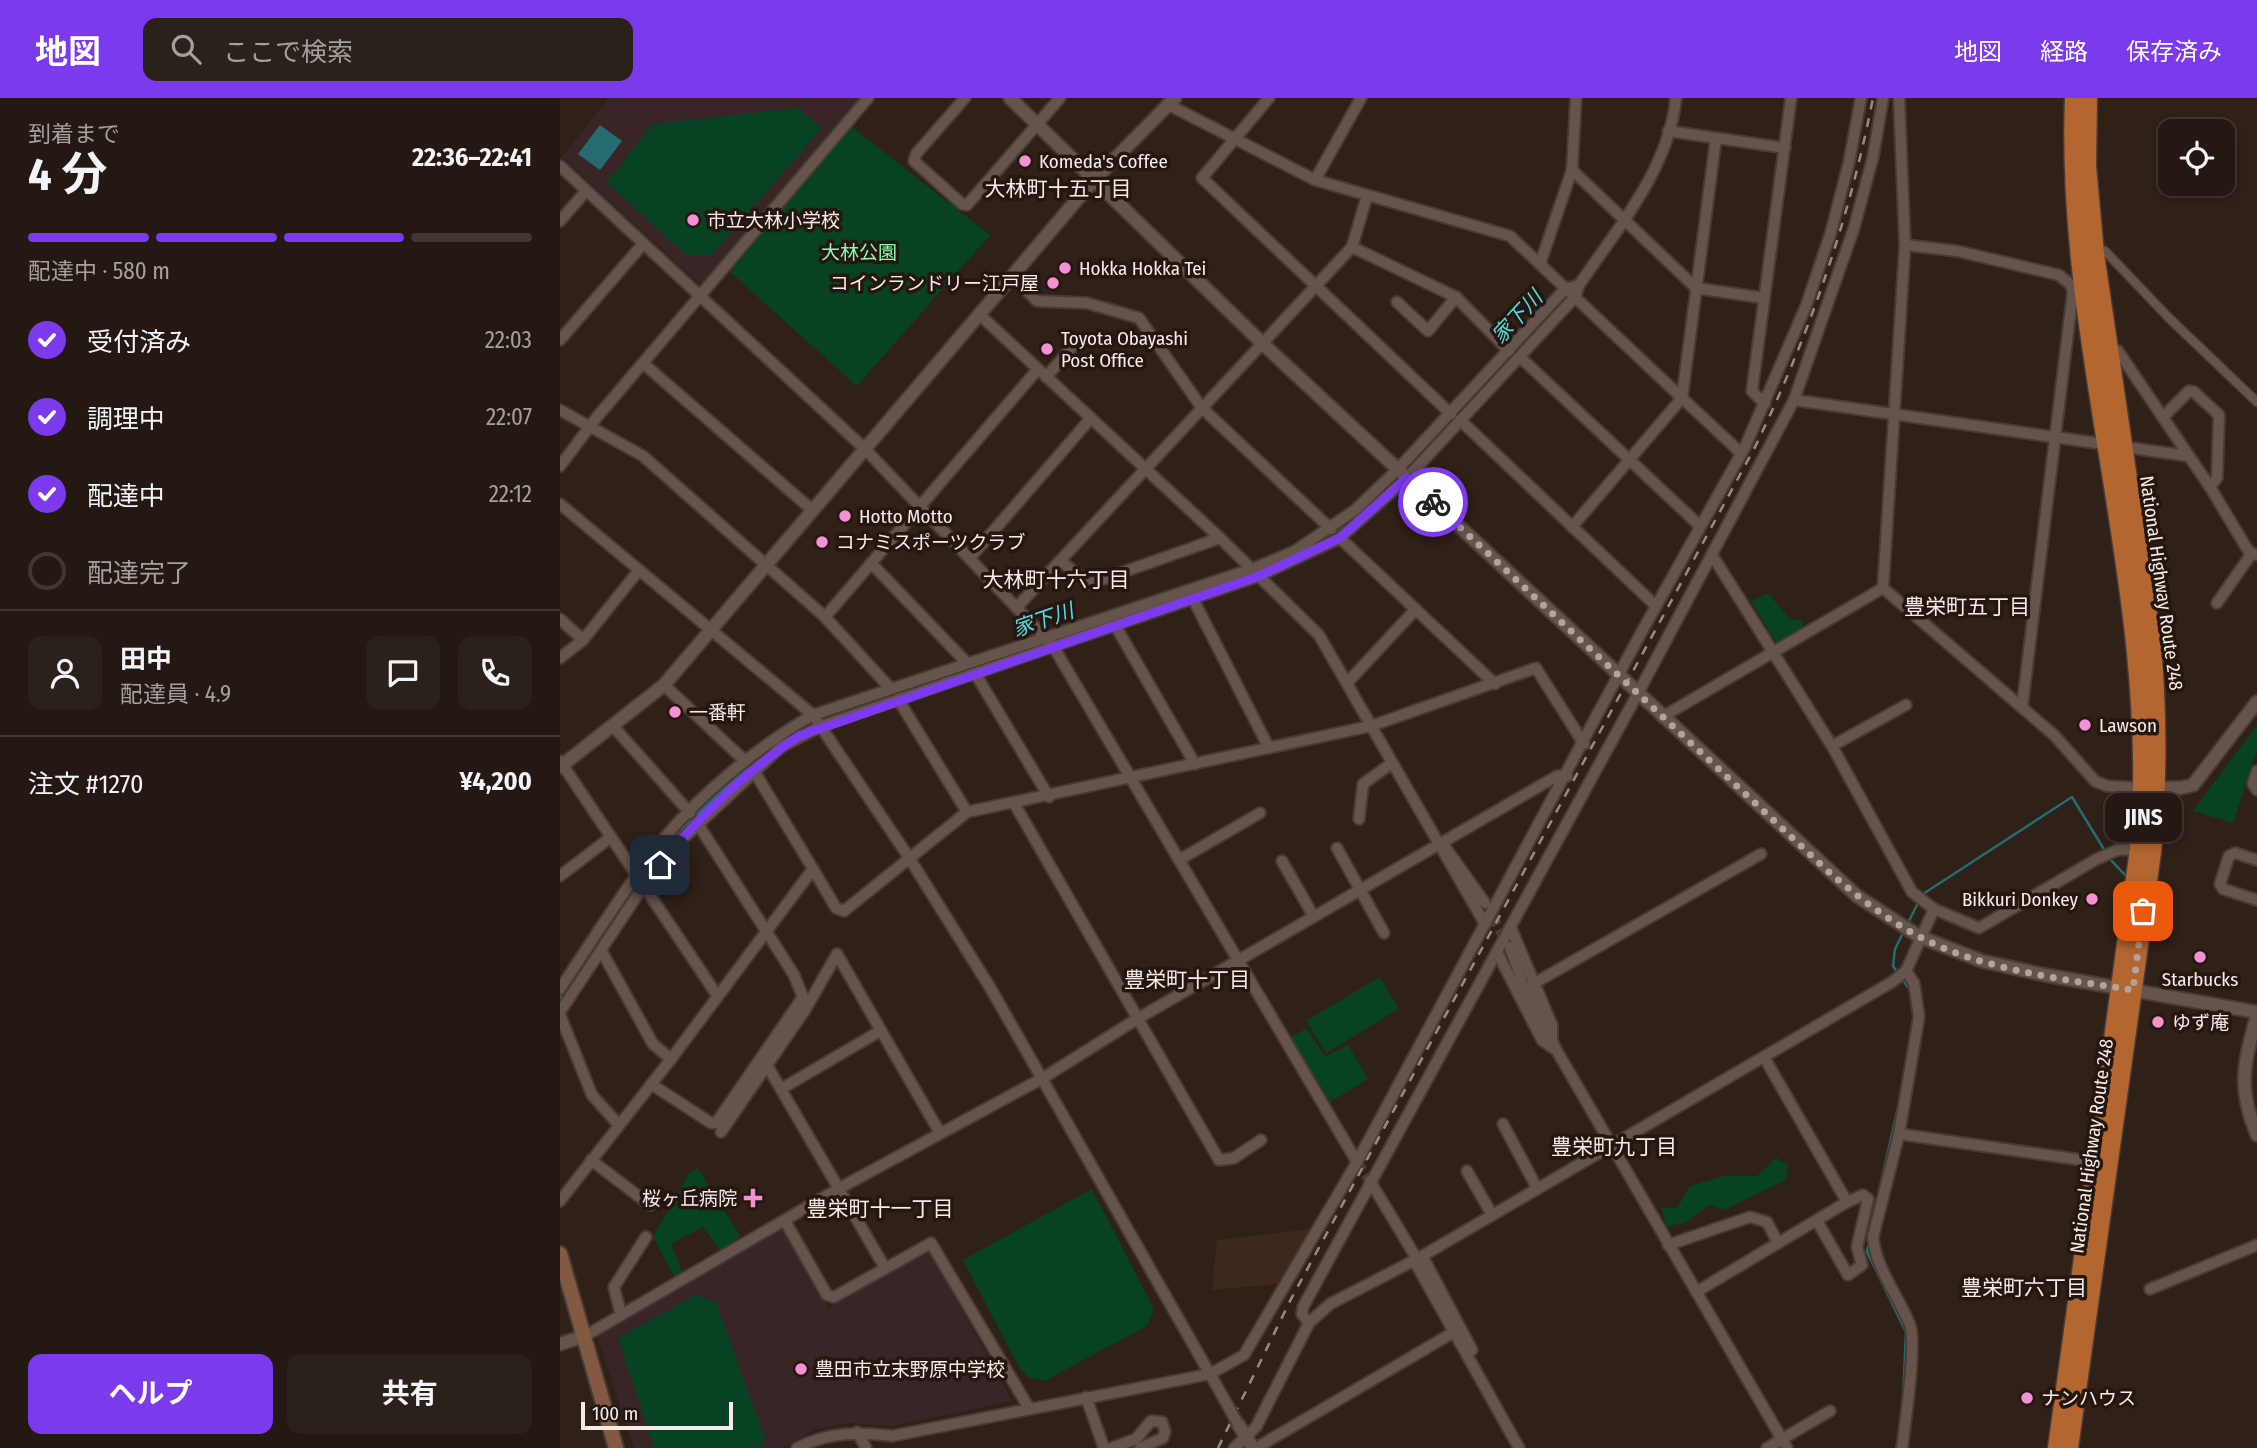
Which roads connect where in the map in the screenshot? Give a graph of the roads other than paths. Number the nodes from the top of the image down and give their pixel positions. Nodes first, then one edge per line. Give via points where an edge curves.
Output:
1 (868, 98) edge
2 (965, 98) edge
3 (1010, 98) edge
4 (1060, 98) edge
5 (1269, 98) edge
6 (1361, 98) edge
7 (1576, 98) edge
8 (1676, 98) edge
9 (1791, 98) edge
10 (1861, 98) edge
11 (1883, 98) edge
12 (1899, 98) edge
13 (2074, 98) edge
14 (2088, 98) edge
15 (1171, 101) edge
16 (1037, 124) junction
17 (1668, 131) junction
18 (1233, 138) junction
19 (1716, 138) junction
20 (1785, 148) junction
21 (560, 166) edge
22 (1572, 170) junction
23 (1315, 180) junction
24 (1093, 181) junction
25 (586, 191) junction
26 (1367, 195) junction
27 (1623, 219) junction
28 (560, 221) edge
29 (643, 244) junction
30 (1905, 245) junction
31 (1352, 247) junction
32 (2105, 251) dead end
33 (1540, 264) junction
34 (1013, 276) junction
35 (1578, 285) junction
36 (1317, 288) junction
37 (1696, 288) junction
38 (1565, 289) junction
39 (701, 297) junction
40 (1456, 297) junction
41 (1575, 297) junction
42 (1764, 298) junction
43 (2080, 298) junction
44 (1397, 302) dead end
45 (980, 315) junction
46 (560, 340) edge
47 (1077, 342) dead end
48 (1263, 344) junction
49 (1509, 351) junction
50 (2108, 351) junction
51 (1520, 357) junction
52 (643, 364) junction
53 (1042, 373) junction
54 (1682, 398) junction
55 (1794, 400) junction
56 (2257, 402) edge
57 (1765, 404) junction
58 (1202, 408) junction
59 (560, 410) edge
60 (1896, 416) junction
61 (2164, 416) junction
62 (1455, 417) junction
63 (1091, 418) junction
64 (591, 426) junction
65 (2057, 437) junction
66 (2114, 444) junction
67 (865, 449) junction
68 (1741, 453) junction
69 (2188, 456) junction
70 (1628, 461) junction
71 (560, 466) edge
72 (1145, 469) junction
73 (1402, 474) junction
74 (2210, 487) junction
75 (560, 504) edge
76 (918, 508) junction
77 (811, 509) junction
78 (1700, 526) junction
79 (1572, 527) junction
80 (1331, 529) junction
81 (1220, 538) junction
82 (1340, 538) junction
83 (2253, 553) edge
84 (1712, 555) junction
85 (970, 558) junction
86 (1061, 561) junction
87 (871, 563) junction
88 (766, 566) junction
89 (639, 570) junction
90 (1256, 573) junction
91 (1883, 588) junction
92 (1193, 599) junction
93 (2217, 603) dead end
94 (1656, 606) junction
95 (1017, 607) junction
96 (1416, 610) junction
97 (825, 617) junction
98 (560, 619) edge
99 (1115, 625) junction
100 (709, 631) junction
101 (1044, 637) junction
102 (583, 640) junction
103 (1053, 646) junction
104 (1775, 651) junction
105 (560, 658) edge
106 (966, 662) junction
107 (975, 673) junction
108 (1618, 677) junction
109 (1347, 683) junction
110 (1495, 684) junction
111 (664, 685) junction
112 (891, 689) junction
113 (1637, 695) junction
114 (898, 699) junction
115 (2257, 702) edge
116 (1906, 705) dead end
117 (2022, 708) junction
118 (813, 715) junction
119 (1662, 717) junction
120 (613, 726) junction
121 (821, 726) junction
122 (1371, 726) junction
123 (1584, 744) junction
124 (1832, 746) junction
125 (1269, 748) junction
126 (745, 761) junction
127 (1392, 763) junction
128 (561, 764) edge
129 (1195, 764) junction
130 (754, 771) junction
131 (2257, 771) edge
132 (1567, 776) junction
133 (1130, 778) junction
134 (2150, 788) junction
135 (2257, 790) edge
136 (1049, 797) junction
137 (1014, 803) junction
138 (967, 812) junction
139 (690, 813) junction
140 (1260, 813) dead end
141 (1359, 819) dead end
142 (698, 824) junction
143 (611, 837) junction
144 (1440, 843) junction
145 (1337, 848) dead end
146 (2139, 849) junction
147 (1761, 854) dead end
148 (908, 856) junction
149 (1179, 860) junction
150 (2257, 860) edge
151 (1282, 861) dead end
152 (813, 869) junction
153 (637, 874) junction
154 (560, 876) edge
155 (643, 886) junction
156 (1360, 889) junction
157 (2257, 900) edge
158 (1485, 903) tunnel mouth
159 (1934, 909) junction
160 (1314, 917) junction
161 (1485, 923) junction
162 (1511, 928) junction
163 (766, 930) junction
164 (1384, 933) dead end
165 (1920, 937) junction
166 (1510, 947) tunnel mouth
167 (601, 950) junction
168 (1497, 952) junction
169 (1239, 962) junction
170 (1906, 971) junction
171 (1534, 984) junction
172 (560, 989) edge
173 (2127, 989) junction
174 (717, 995) junction
175 (802, 1007) junction
176 (560, 1014) edge
177 (2257, 1014) edge
178 (1137, 1019) junction
179 (880, 1031) junction
180 (1554, 1046) junction
181 (1764, 1057) junction
182 (671, 1059) junction
183 (768, 1068) junction
184 (1043, 1078) junction
185 (651, 1084) junction
186 (781, 1089) junction
187 (618, 1124) junction
188 (1503, 1124) dead end
189 (721, 1132) dead end
190 (940, 1133) junction
191 (1899, 1134) junction
192 (2257, 1135) edge
193 (1261, 1140) dead end
194 (1613, 1145) junction
195 (591, 1160) junction
196 (1357, 1162) junction
197 (2096, 1162) junction
198 (1467, 1171) dead end
199 (1371, 1182) junction
200 (1537, 1188) junction
201 (838, 1189) junction
202 (560, 1201) edge
203 (1847, 1202) junction
204 (650, 1205) dead end
205 (1491, 1213) junction
206 (785, 1221) junction
207 (1817, 1221) junction
208 (646, 1237) dead end
209 (1778, 1243) junction
210 (1668, 1245) junction
211 (2257, 1245) edge
212 (560, 1254) edge
213 (1417, 1259) junction
214 (885, 1268) junction
215 (2150, 1289) dead end
216 (1696, 1292) junction
217 (621, 1315) junction
218 (1309, 1323) junction
219 (1449, 1335) dead end
220 (585, 1336) junction
221 (560, 1344) edge
222 (1210, 1374) junction
223 (1086, 1397) junction
224 (1029, 1408) junction
225 (1830, 1411) dead end
226 (1242, 1430) junction
227 (858, 1432) junction
228 (1785, 1443) edge
229 (616, 1448) edge
230 (797, 1448) edge
231 (866, 1448) edge
232 (1104, 1448) edge
233 (1111, 1448) edge
234 (1140, 1448) edge
235 (1234, 1448) edge
236 (1254, 1448) edge
237 (1519, 1448) edge
238 (1767, 1448) edge
239 (1902, 1448) edge
240 (2057, 1448) edge
241 (2069, 1448) edge

1 - 39 street
2 - 16 street via 914,161 962,204 971,202
3 - 16 street
4 - 16 street
5 - 18 street
6 - 23 street
7 - 22 street
8 - 17 street
9 - 20 street
10 - 57 street via 1831,232
11 - 55 street via 1854,228
12 - 30 street
13 - 43 highway, National Highway Route 248
14 - 50 highway, National Highway Route 248 via 2090,209
15 - 18 street
15 - 24 street
16 - 24 street
17 - 19 street
17 - 27 street via 1651,177
18 - 23 street
18 - 36 street via 1202,178
19 - 20 street
19 - 37 street
20 - 42 street
21 - 25 street
22 - 27 street
22 - 33 street
23 - 26 street
24 - 34 street
24 - 48 street
25 - 28 street
25 - 29 street
26 - 31 street
26 - 33 street via 1510,236
27 - 35 street
27 - 37 street
29 - 39 street
29 - 46 street
30 - 43 street via 1957,251 2059,275
30 - 60 street
31 - 36 street
31 - 40 street
32 - 56 street
33 - 38 street
34 - 45 street
34 - 58 street via 1037,301 1087,303 1139,318
35 - 38 street
35 - 41 street
36 - 48 street
36 - 62 street
37 - 42 street
37 - 54 street
38 - 41 street
38 - 49 street
39 - 52 street
39 - 67 street
40 - 44 street via 1428,331
40 - 49 street
41 - 51 street
41 - 54 street
42 - 57 street via 1752,391
43 - 65 street
43 - 66 highway, National Highway Route 248
45 - 53 street
45 - 67 street
47 - 53 street
48 - 58 street
48 - 73 street
49 - 62 street
50 - 61 street via 2119,351
50 - 66 highway, National Highway Route 248
51 - 62 street
51 - 70 street
52 - 64 street
52 - 77 street
53 - 63 street
53 - 76 street
54 - 68 street
54 - 70 street
55 - 60 street
55 - 84 street
57 - 68 street
58 - 72 street
58 - 80 street
59 - 64 street
60 - 65 street
60 - 91 street
61 - 69 street
61 - 74 street via 2189,391 2219,415 2217,478
62 - 73 street
62 - 79 street
63 - 72 street
63 - 85 street
64 - 71 street
64 - 88 street via 643,456
65 - 66 street
65 - 117 street
66 - 69 street
66 - 134 highway, National Highway Route 248 via 2151,635 2156,692
67 - 76 street
67 - 77 street
68 - 78 street
69 - 74 street
70 - 78 street
70 - 79 street
72 - 81 street
72 - 86 street
73 - 80 street
73 - 82 street
73 - 108 street
74 - 83 street
75 - 89 street
76 - 85 street
76 - 87 street
77 - 88 street
78 - 94 street
79 - 94 street
80 - 90 street
81 - 86 street via 1089,584
81 - 90 street
82 - 90 street
82 - 96 street
83 - 93 street
84 - 104 street
84 - 113 street
85 - 95 street
86 - 95 street
87 - 97 street
87 - 106 street
88 - 97 street
88 - 100 street
89 - 100 street
89 - 102 street
90 - 92 street
90 - 101 street
90 - 109 street via 1319,635
91 - 104 street
91 - 117 street
92 - 99 street
92 - 125 street
94 - 108 street
95 - 101 street
96 - 109 street
96 - 110 street
97 - 112 street
98 - 102 street
99 - 103 street
99 - 129 street
100 - 111 street
100 - 118 street
101 - 103 street
101 - 106 street
102 - 105 street
103 - 107 street
103 - 133 street
104 - 119 street
104 - 124 street
106 - 112 street
107 - 114 street
107 - 136 street
108 - 113 street
108 - 123 street
109 - 122 street
110 - 122 street
110 - 123 street via 1536,668
111 - 120 street
111 - 126 street
112 - 118 street
113 - 119 street
113 - 162 street
114 - 121 street
114 - 138 street
115 - 134 street via 2193,785
116 - 124 street
117 - 134 street via 2054,735 2095,781
118 - 121 street
118 - 126 street via 778,734
119 - 165 street via 1857,896
120 - 128 street
120 - 139 street
121 - 130 street via 781,747
121 - 148 street
122 - 125 street
122 - 127 street
123 - 132 street
124 - 159 street via 1912,892
125 - 129 street
126 - 139 street
127 - 141 street via 1363,785
127 - 144 street
128 - 143 street
129 - 133 street
130 - 142 street
130 - 152 street
131 - 135 street via 2253,784
132 - 144 street via 1557,776
132 - 161 street
133 - 136 street
133 - 149 street
134 - 146 highway, National Highway Route 248
134 - 173 highway, National Highway Route 248 via 2152,852
136 - 137 street
137 - 138 street
137 - 178 street
138 - 148 street
139 - 153 street
140 - 149 street
142 - 155 street
142 - 163 street
143 - 153 street
143 - 154 street
144 - 156 street
144 - 158 street
144 - 161 street
145 - 156 street
146 - 159 street via 2117,850 2095,860 1979,928
146 - 173 highway, National Highway Route 248
147 - 171 street
148 - 152 street via 844,911 836,908
148 - 184 street
149 - 169 street
150 - 157 street via 2235,853 2229,856 2220,884
151 - 160 street
152 - 163 street
153 - 155 street
153 - 172 street
155 - 167 street
155 - 174 street
156 - 160 street
156 - 164 street
159 - 165 street
160 - 169 street
161 - 196 street
162 - 168 street
162 - 171 street
163 - 174 street
163 - 175 street via 802,989
165 - 170 street
165 - 173 street via 1982,961
166 - 180 street
167 - 176 street
167 - 182 street via 653,1044
168 - 180 street via 1542,1040
168 - 199 street
169 - 178 street
169 - 196 street
170 - 181 street
170 - 191 street via 1919,1017
171 - 180 street via 1552,1025
173 - 177 street
173 - 197 highway, National Highway Route 248
173 - 241 highway, National Highway Route 248
174 - 182 street
175 - 179 street via 837,954
175 - 183 street
175 - 185 street via 716,1123
176 - 187 street via 592,1095
177 - 192 street via 2242,1073
178 - 184 street
178 - 193 street via 1219,1160 1234,1158
179 - 186 street
179 - 190 street
180 - 194 street
181 - 194 street
181 - 203 street
182 - 185 street
183 - 186 street
183 - 189 street
184 - 190 street
184 - 222 street
185 - 187 street
186 - 201 street
187 - 195 street
188 - 200 street
190 - 201 street
191 - 197 street
191 - 239 street via 1873,1237 1874,1253 1911,1328
194 - 200 street
194 - 210 street
195 - 202 street
195 - 204 street
196 - 222 street via 1244,1355
197 - 240 highway, National Highway Route 248
198 - 205 street
199 - 213 street
199 - 218 street via 1303,1307
200 - 205 street
201 - 206 street
201 - 214 street
203 - 207 street
203 - 207 street via 1863,1195 1868,1199 1857,1247 1862,1265 1848,1275
205 - 213 street
206 - 214 street via 827,1295 834,1297
206 - 217 street
207 - 209 street
208 - 217 street via 614,1287
209 - 210 street via 1767,1222 1751,1217
209 - 216 street
210 - 216 street
211 - 215 street
212 - 220 main road
213 - 218 street via 1330,1304
213 - 237 street
214 - 224 street via 931,1243
216 - 228 street
217 - 220 street
218 - 226 street via 1256,1427
219 - 236 street
220 - 221 street
220 - 229 main road
222 - 223 street
222 - 226 street, bridge
223 - 224 street
223 - 232 street
224 - 227 street via 891,1436
225 - 228 street
226 - 235 street
226 - 236 street
227 - 230 street via 819,1437
227 - 231 street
228 - 238 street
233 - 234 street via 1136,1439 1151,1421 1162,1422 1163,1438

